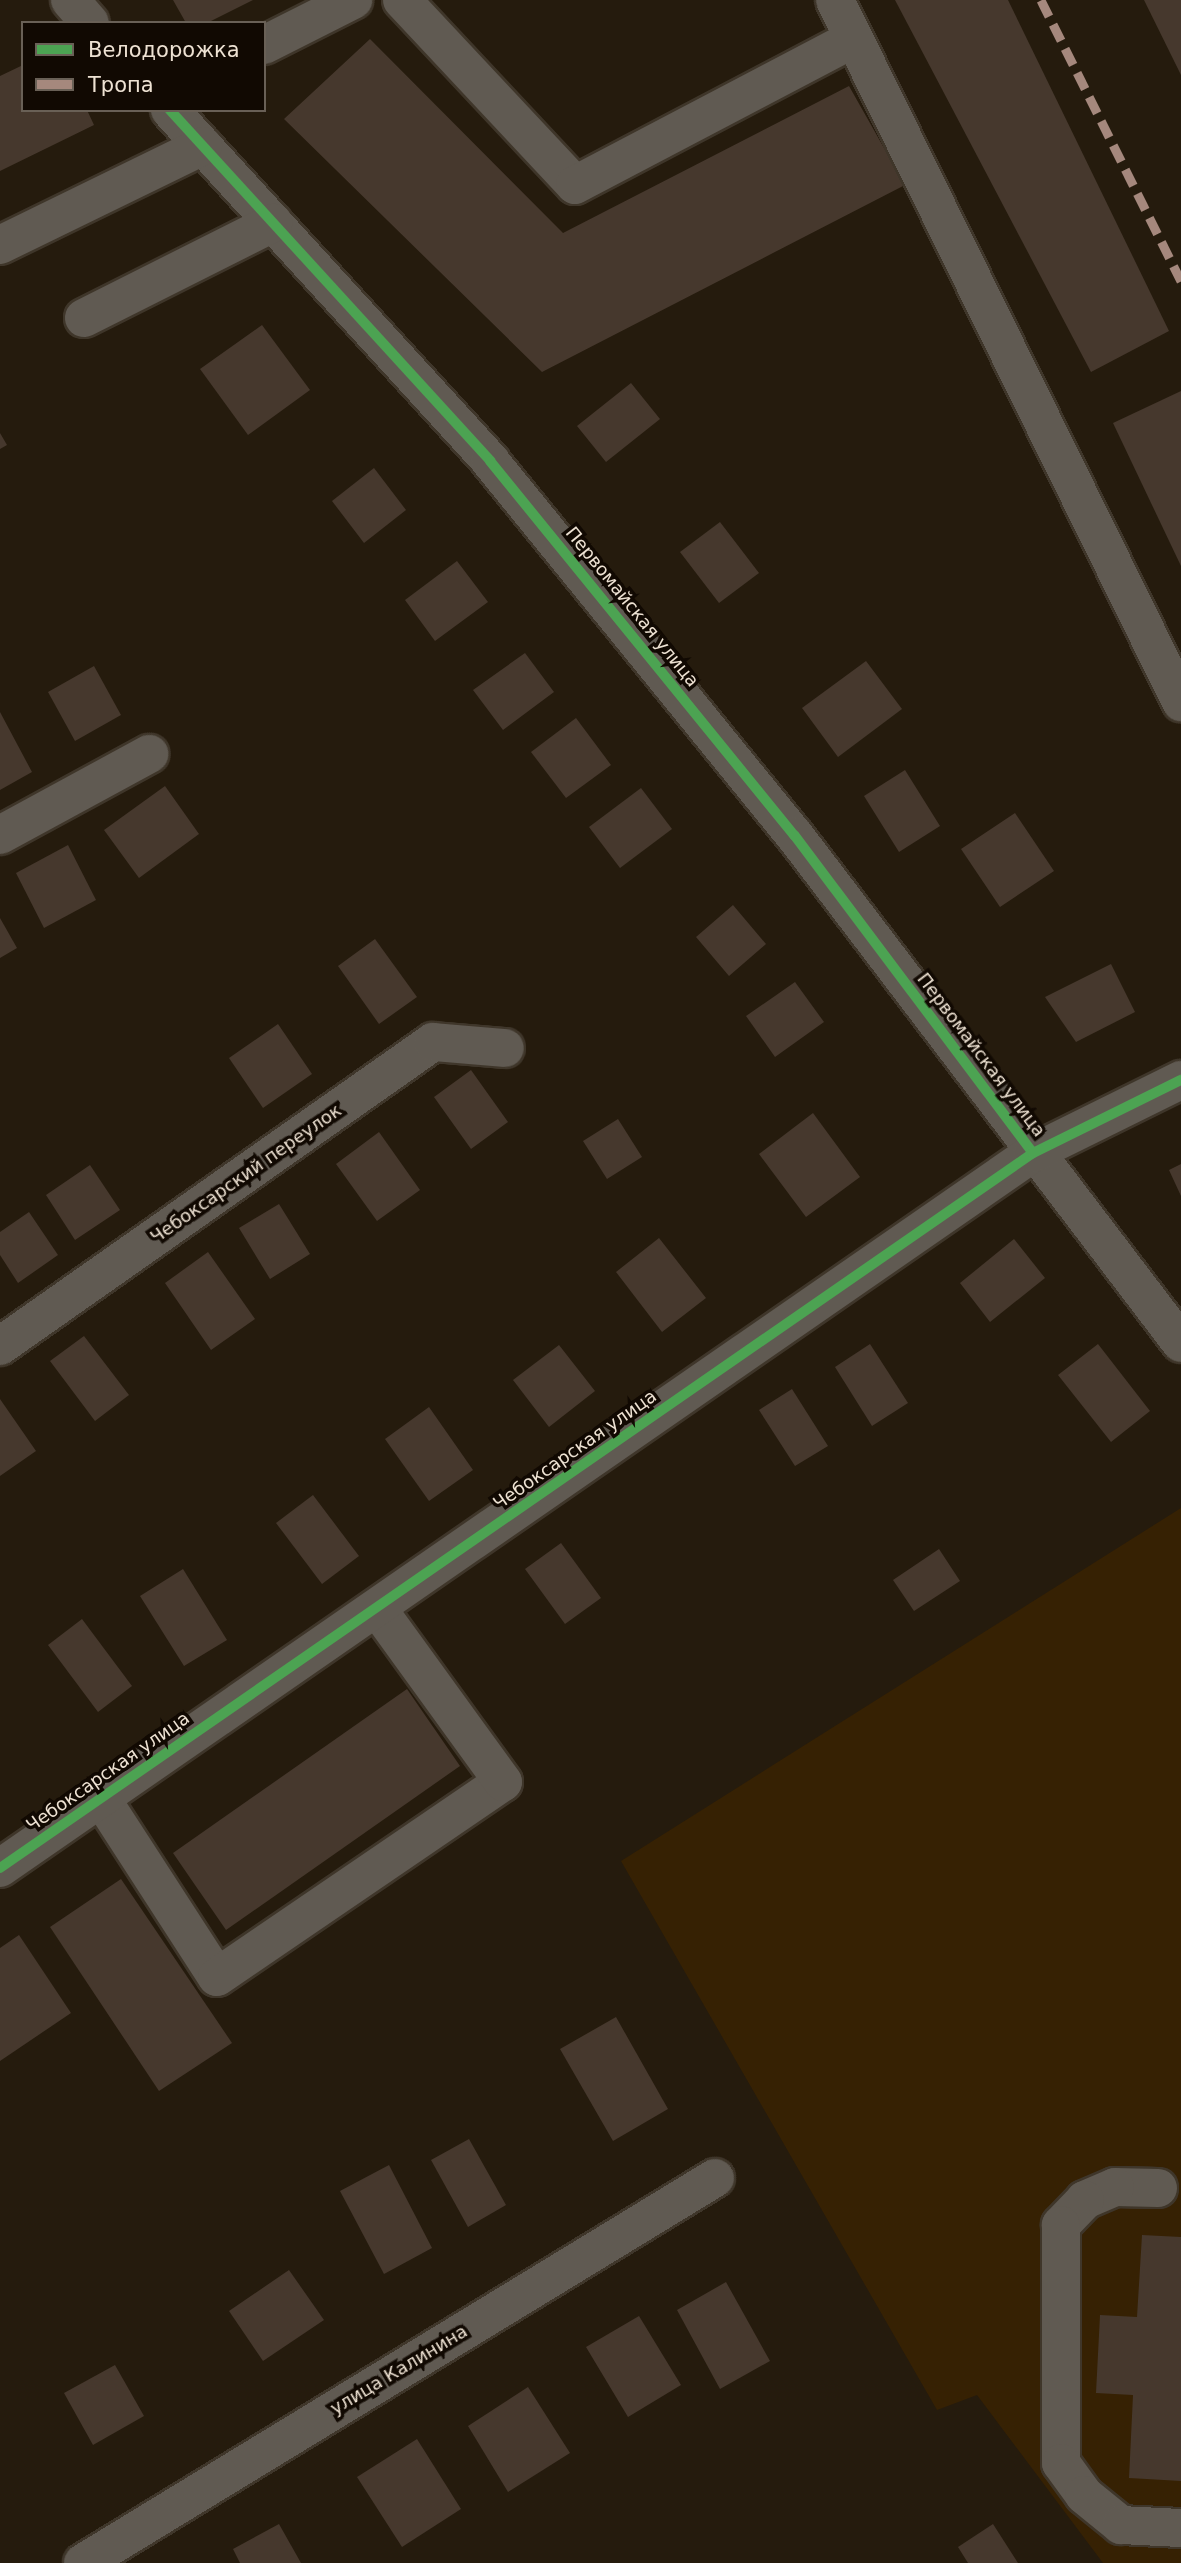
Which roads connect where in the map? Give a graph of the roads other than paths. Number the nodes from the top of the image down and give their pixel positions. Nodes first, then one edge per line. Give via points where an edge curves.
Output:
1 (70, 0) edge
2 (353, 0) edge
3 (402, 0) edge
4 (835, 0) edge
5 (88, 21) edge
6 (853, 39) junction
7 (266, 45) edge
8 (172, 112) edge
9 (203, 146) junction
10 (273, 223) junction
11 (0, 245) edge
12 (84, 318) dead end
13 (1181, 702) edge
14 (149, 754) dead end
15 (0, 835) edge
16 (505, 1048) dead end
17 (1181, 1080) edge
18 (1033, 1153) junction
19 (1181, 1343) edge
20 (0, 1346) edge
21 (377, 1608) junction
22 (101, 1798) junction
23 (0, 1868) edge
24 (715, 2178) dead end
25 (1158, 2188) dead end
26 (1181, 2529) edge
27 (83, 2563) edge

1 - 5 street
2 - 7 street
3 - 6 street via 575,185
4 - 6 street
6 - 13 street
8 - 9 street, Первомайская улица
9 - 10 street, Первомайская улица
9 - 11 street
10 - 12 street
10 - 18 street, Первомайская улица via 508,482 795,836
14 - 15 street
16 - 20 street, Чебоксарский переулок via 433,1042
17 - 18 street, Чебоксарская улица
18 - 19 street, Первомайская улица
18 - 21 street, Чебоксарская улица
21 - 22 street, Чебоксарская улица
21 - 22 street via 503,1782 217,1977
22 - 23 street, Чебоксарская улица
24 - 27 street, улица Калинина
25 - 26 street via 1115,2187 1085,2200 1061,2225 1061,2463 1084,2495 1121,2525

